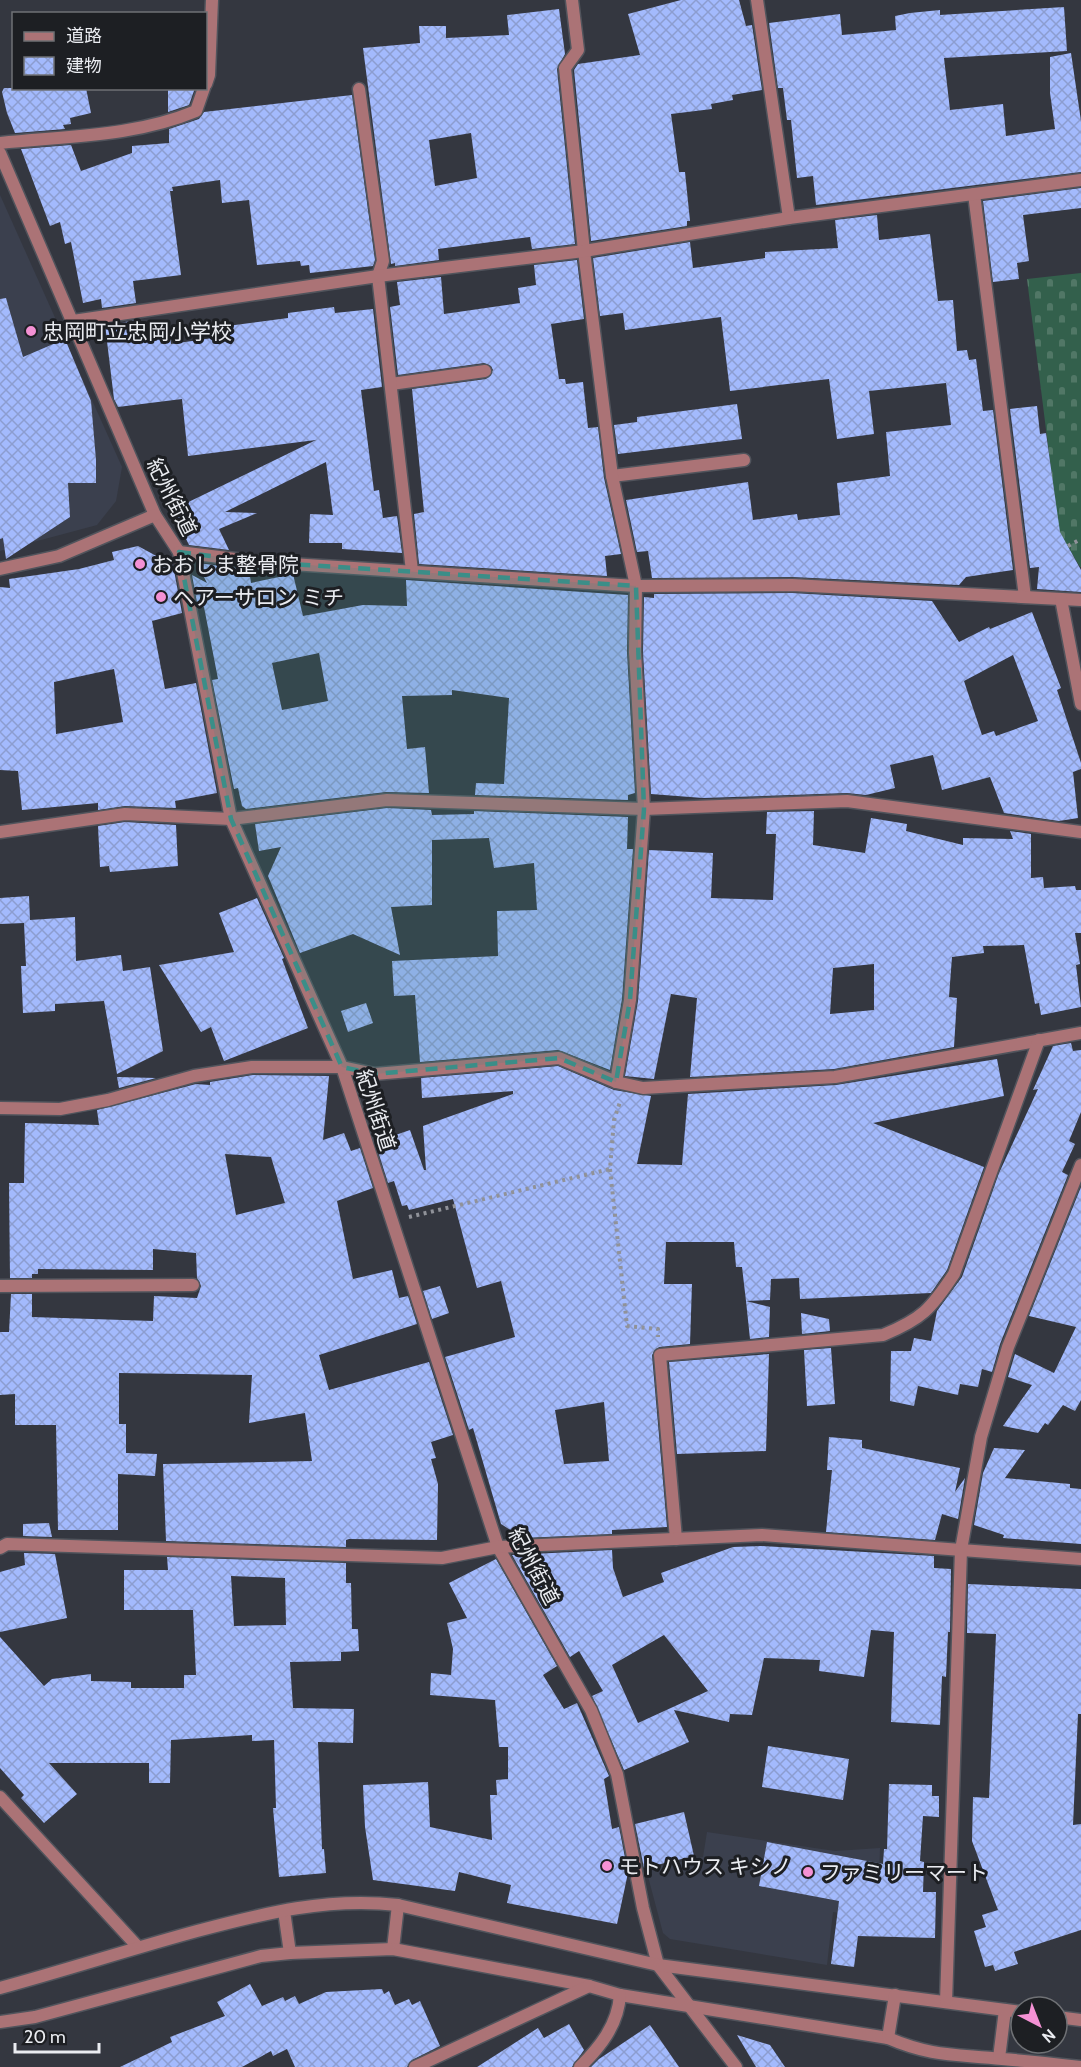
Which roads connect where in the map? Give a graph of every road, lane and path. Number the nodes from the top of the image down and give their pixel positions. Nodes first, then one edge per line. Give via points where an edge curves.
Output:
1 (212, 0) edge
2 (572, 0) edge
3 (757, 0) edge
4 (207, 80) edge
5 (359, 89) dead end
6 (204, 90) edge
7 (0, 143) edge
8 (0, 153) edge
9 (1081, 180) edge
10 (974, 194) junction
11 (789, 219) junction
12 (584, 251) junction
13 (378, 276) junction
14 (73, 321) junction
15 (485, 371) dead end
16 (391, 384) junction
17 (744, 460) dead end
18 (612, 476) junction
19 (155, 515) junction
20 (1081, 539) edge
21 (1068, 546) dead end
22 (179, 552) junction
23 (0, 569) edge
24 (412, 571) junction
25 (636, 586) junction
26 (1025, 597) junction
27 (1061, 599) junction
28 (1081, 600) edge
29 (1081, 704) edge
30 (644, 809) junction
31 (231, 819) junction
32 (0, 832) edge
33 (1081, 832) edge
34 (1081, 1033) edge
35 (1039, 1040) junction
36 (342, 1067) junction
37 (621, 1083) junction
38 (0, 1108) edge
39 (1081, 1165) edge
40 (610, 1169) junction
41 (392, 1221) junction
42 (193, 1285) dead end
43 (0, 1286) edge
44 (660, 1355) junction
45 (676, 1539) junction
46 (498, 1547) junction
47 (0, 1548) edge
48 (961, 1551) junction
49 (1081, 1559) edge
50 (0, 1797) edge
51 (398, 1905) junction
52 (284, 1911) junction
53 (138, 1947) junction
54 (393, 1949) junction
55 (290, 1953) junction
56 (658, 1965) junction
57 (589, 1986) junction
58 (0, 1988) edge
59 (620, 1995) junction
60 (895, 1995) junction
61 (946, 2002) junction
62 (692, 2007) junction
63 (1005, 2010) junction
64 (1009, 2010) edge
65 (0, 2022) edge
66 (888, 2038) junction
67 (999, 2058) junction
68 (415, 2067) edge
69 (580, 2067) edge
70 (736, 2067) edge
71 (1081, 2067) edge

1 - 4 street
2 - 12 street via 578,50 565,68
3 - 11 street
5 - 13 street via 383,261
6 - 7 street via 196,111 171,122 132,130
8 - 14 street, 紀州街道
9 - 10 street
10 - 11 street
10 - 26 street
11 - 12 street
12 - 13 street
12 - 18 street
13 - 14 street
13 - 16 street
14 - 19 street, 紀州街道
15 - 16 street
16 - 24 street
17 - 18 street
18 - 25 street
19 - 22 street, 紀州街道
19 - 23 street via 59,556
20 - 21 path
22 - 24 street via 260,562
22 - 31 street, 紀州街道
24 - 25 street
25 - 26 street via 792,585
25 - 30 street via 635,652
26 - 27 street
27 - 28 street
27 - 29 street
30 - 31 street via 387,800
30 - 33 street via 847,801
30 - 37 street
31 - 32 street via 125,814
31 - 36 street, 紀州街道
34 - 35 street
35 - 37 street via 835,1077 643,1088
35 - 44 street via 954,1274 932,1306 909,1324 883,1335
36 - 37 street via 375,1074 559,1058
36 - 38 street via 252,1067 194,1076 60,1109
36 - 41 street, 紀州街道
37 - 40 path
39 - 48 street via 1008,1347 981,1437
40 - 41 path
40 - 44 path via 627,1326 658,1329
41 - 46 street, 紀州街道
42 - 43 street
44 - 45 street
45 - 46 street
45 - 48 street via 762,1535
46 - 47 street via 442,1558 111,1546 7,1544
46 - 56 street, 紀州街道 via 591,1710 617,1774
48 - 49 street
48 - 61 street
50 - 53 street
51 - 52 street via 361,1901
51 - 54 street
51 - 56 street
52 - 53 street
52 - 55 street
53 - 58 street
54 - 55 street
54 - 57 street
55 - 65 street via 261,1956 35,2017
56 - 60 street
56 - 62 street, 紀州街道
57 - 59 street
57 - 68 street
59 - 62 street
59 - 69 street via 619,2010 601,2046
60 - 61 street
60 - 66 street
61 - 63 street
62 - 66 street
62 - 70 street, 紀州街道
63 - 64 street
63 - 67 street
66 - 67 street via 948,2057
67 - 71 street

